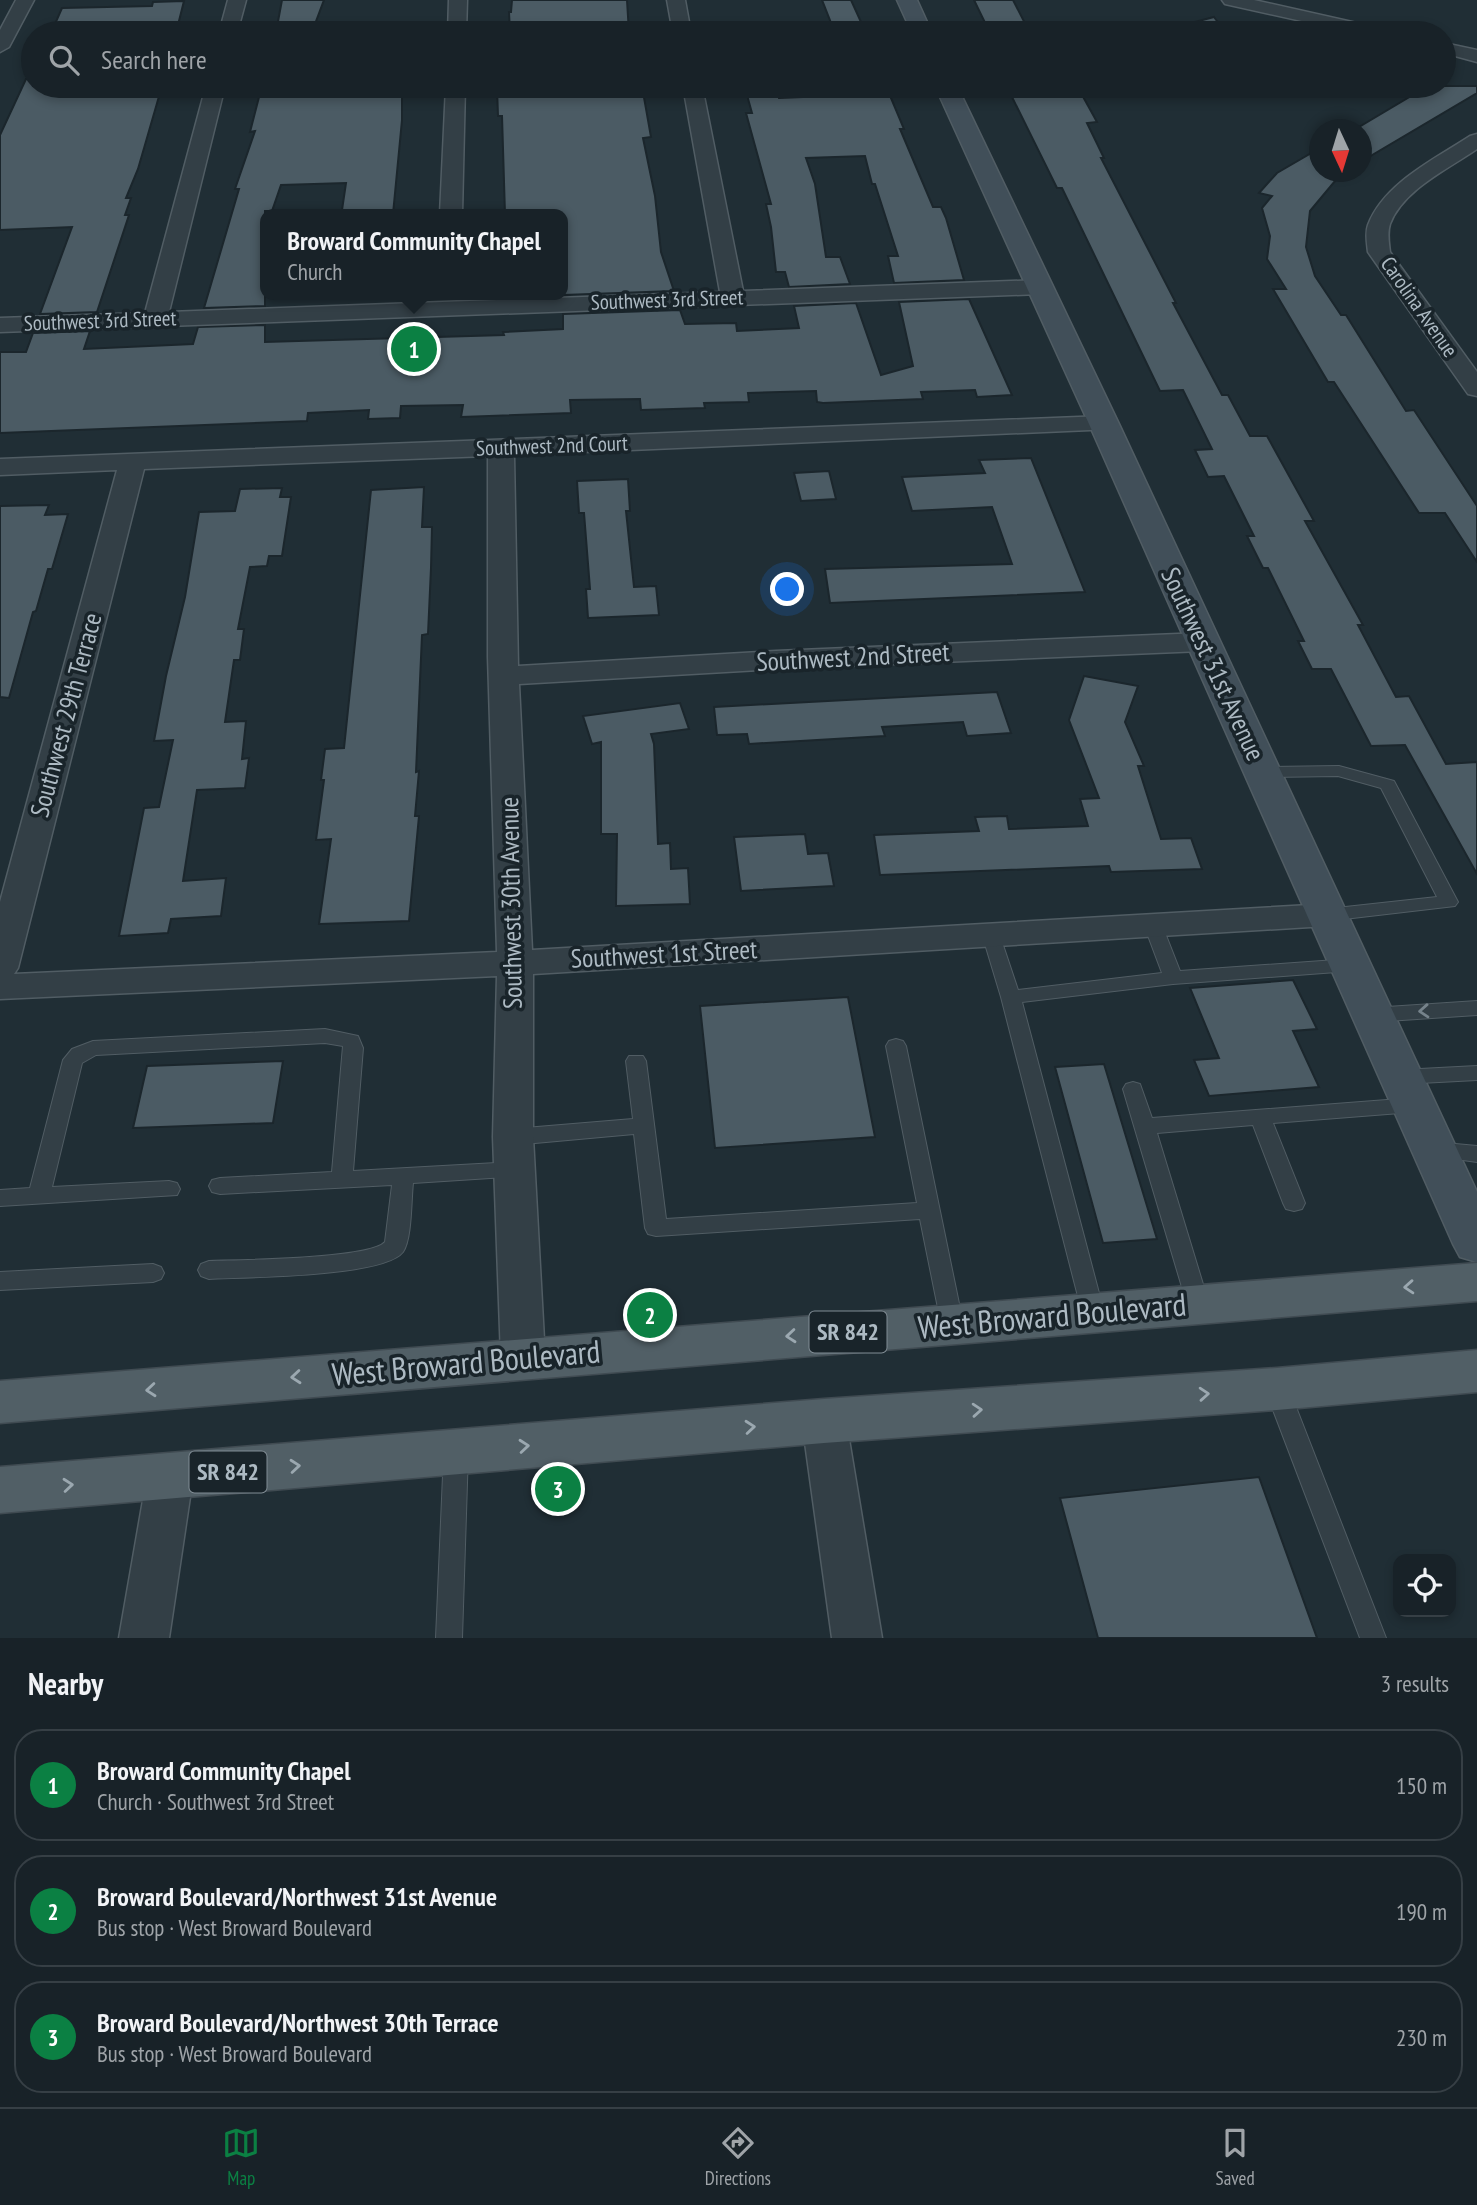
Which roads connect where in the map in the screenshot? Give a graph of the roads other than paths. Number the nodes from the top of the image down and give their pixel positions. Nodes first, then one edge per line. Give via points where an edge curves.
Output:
1 (25, 0) edge
2 (237, 0) edge
3 (458, 0) edge
4 (676, 0) edge
5 (906, 0) edge
6 (1231, 0) edge
7 (1324, 6) dead end
8 (1306, 16) junction
9 (231, 21) edge
10 (457, 21) edge
11 (680, 21) edge
12 (916, 21) edge
13 (1297, 21) edge
14 (1328, 21) edge
15 (0, 47) edge
16 (1456, 51) edge
17 (1477, 55) edge
18 (212, 98) edge
19 (455, 98) edge
20 (694, 98) edge
21 (952, 98) edge
22 (1477, 140) edge
23 (451, 209) edge
24 (1040, 287) junction
25 (733, 298) junction
26 (448, 302) edge
27 (155, 319) junction
28 (0, 325) edge
29 (1477, 345) edge
30 (1445, 346) junction
31 (1477, 389) edge
32 (1104, 424) junction
33 (501, 448) junction
34 (132, 461) junction
35 (0, 467) edge
36 (1199, 636) junction
37 (503, 666) junction
38 (1263, 772) junction
39 (1328, 915) junction
40 (1153, 925) junction
41 (991, 934) junction
42 (515, 962) junction
43 (1350, 965) junction
44 (0, 968) edge
45 (1173, 978) junction
46 (0, 987) edge
47 (1011, 997) junction
48 (1477, 1008) edge
49 (1372, 1014) junction
50 (896, 1046) dead end
51 (636, 1061) dead end
52 (1477, 1073) edge
53 (1133, 1089) dead end
54 (1407, 1091) junction
55 (1260, 1116) junction
56 (644, 1126) junction
57 (1144, 1126) junction
58 (1456, 1152) edge
59 (514, 1154) junction
60 (403, 1178) junction
61 (342, 1180) junction
62 (220, 1186) dead end
63 (169, 1189) dead end
64 (39, 1196) junction
65 (0, 1198) edge
66 (1294, 1203) dead end
67 (929, 1210) junction
68 (1477, 1244) edge
69 (208, 1270) dead end
70 (153, 1273) dead end
71 (0, 1281) edge
72 (1477, 1282) edge
73 (1198, 1304) junction
74 (1093, 1312) junction
75 (952, 1323) junction
76 (523, 1358) junction
77 (1477, 1371) edge
78 (1277, 1389) junction
79 (0, 1402) edge
80 (824, 1421) junction
81 (456, 1452) junction
82 (170, 1477) junction
83 (0, 1490) edge
84 (144, 1638) edge
85 (449, 1638) edge
86 (857, 1638) edge
87 (1373, 1638) edge

1 - 15 street
2 - 9 street
3 - 10 street
4 - 11 street
5 - 12 main road
6 - 8 street
7 - 8 street
8 - 13 street
8 - 14 street
16 - 17 street
18 - 27 street
19 - 23 street
20 - 25 street
21 - 24 main road, Southwest 31st Avenue
22 - 30 street, Carolina Avenue via 1406,190 1388,207 1378,227 1379,252
24 - 25 street, Southwest 3rd Street
24 - 32 main road, Southwest 31st Avenue
25 - 26 street, Southwest 3rd Street
26 - 27 street, Southwest 3rd Street
27 - 28 street, Southwest 3rd Street
29 - 30 street
30 - 31 street, Carolina Avenue
32 - 33 street, Southwest 2nd Court
32 - 36 main road, Southwest 31st Avenue
33 - 34 street, Southwest 2nd Court
33 - 37 street, Southwest 30th Avenue
34 - 35 street, Southwest 2nd Court
34 - 44 street, Southwest 29th Terrace
36 - 37 street, Southwest 2nd Street via 789,660
36 - 38 main road, Southwest 31st Avenue
37 - 42 street, Southwest 30th Avenue
38 - 39 main road, Southwest 31st Avenue
38 - 39 lane via 1339,771 1388,785 1449,902
39 - 40 street, Southwest 1st Street
39 - 43 main road, Southwest 31st Avenue
40 - 41 street, Southwest 1st Street
40 - 45 lane
41 - 42 street, Southwest 1st Street
41 - 47 lane
42 - 46 street, Southwest 1st Street
42 - 59 street, Southwest 30th Avenue
43 - 45 lane
43 - 49 main road, Southwest 31st Avenue
45 - 47 lane
47 - 74 lane
48 -> 49 lane
49 - 54 main road, Southwest 31st Avenue
50 - 67 lane
51 - 56 lane
52 - 54 lane
53 - 57 lane
54 - 55 lane
54 - 58 main road, Southwest 31st Avenue
55 - 57 lane
55 - 66 lane
56 - 59 lane
56 - 67 lane via 656,1228
57 - 73 lane
58 - 68 main road, Southwest 31st Avenue
59 - 60 lane
59 - 76 street, Southwest 30th Avenue
60 - 61 lane
60 - 69 lane via 396,1245 388,1253 356,1262
61 - 62 lane
61 - 64 lane via 351,1041 326,1036 93,1048 74,1060
63 - 64 lane
64 - 65 lane
67 - 75 lane
70 - 71 lane
72 -> 73 main road, West Broward Boulevard / SR 842
73 - 74 main road, West Broward Boulevard / SR 842
74 - 75 main road, West Broward Boulevard / SR 842
75 -> 76 main road, West Broward Boulevard / SR 842
76 -> 79 main road, West Broward Boulevard / SR 842
77 - 78 main road, SR 842
80 -> 78 main road, SR 842
78 - 87 lane
81 -> 80 main road, SR 842
80 - 86 street
82 -> 81 main road, SR 842
81 - 85 lane
83 -> 82 main road, SR 842
82 - 84 street

